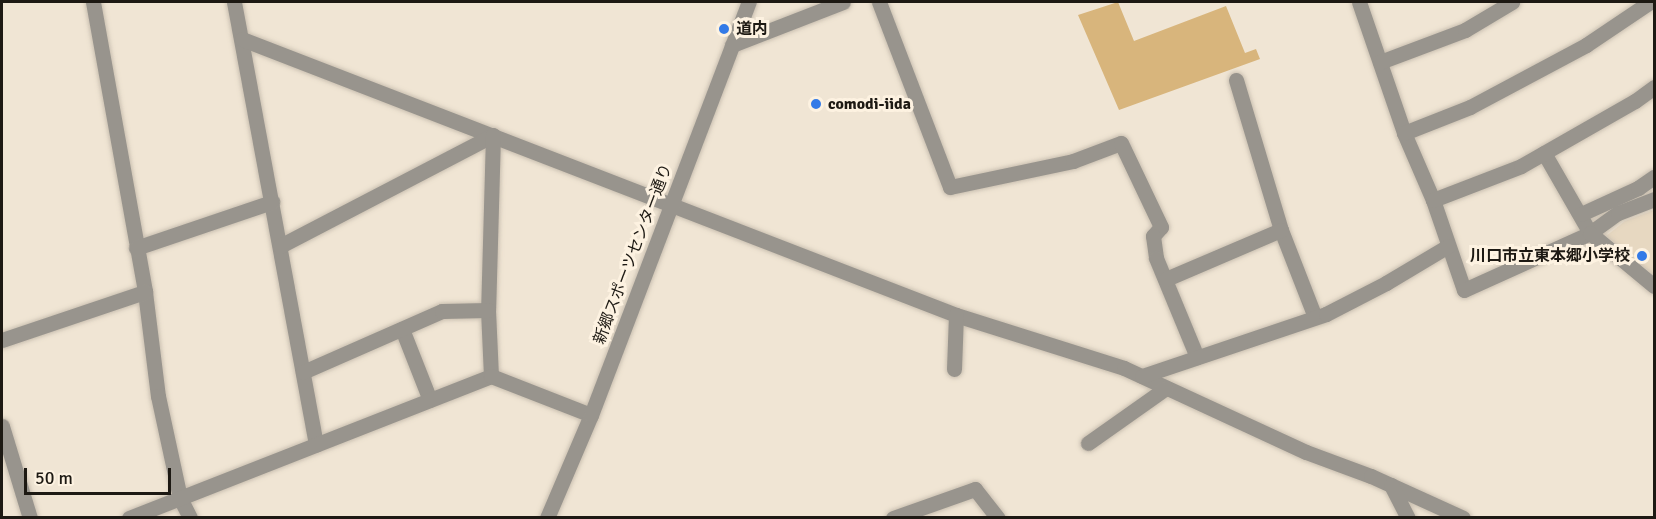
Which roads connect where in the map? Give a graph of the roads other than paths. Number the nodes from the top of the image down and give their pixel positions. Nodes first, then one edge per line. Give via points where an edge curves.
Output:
1 (93, 2) edge
2 (234, 2) edge
3 (749, 2) edge
4 (843, 2) edge
5 (879, 2) edge
6 (1359, 2) edge
7 (1512, 2) edge
8 (1650, 2) edge
9 (242, 39) junction
10 (732, 45) junction
11 (1380, 62) junction
12 (1236, 80) dead end
13 (1654, 87) edge
14 (1404, 133) junction
15 (493, 135) junction
16 (1544, 153) junction
17 (1654, 177) edge
18 (1654, 199) edge
19 (1433, 200) junction
20 (272, 202) junction
21 (670, 206) junction
22 (1581, 214) junction
23 (1281, 230) junction
24 (1590, 233) junction
25 (280, 246) junction
26 (1448, 246) junction
27 (136, 248) junction
28 (1166, 279) junction
29 (1654, 286) edge
30 (145, 292) junction
31 (488, 310) junction
32 (956, 315) junction
33 (1315, 317) junction
34 (402, 329) junction
35 (2, 340) edge
36 (1197, 357) junction
37 (954, 369) dead end
38 (303, 372) junction
39 (491, 376) junction
40 (1142, 376) junction
41 (1166, 388) junction
42 (430, 400) junction
43 (591, 415) junction
44 (2, 426) edge
45 (1088, 443) dead end
46 (316, 444) junction
47 (7, 463) edge
48 (1391, 486) junction
49 (180, 498) junction
50 (927, 512) edge
51 (30, 518) edge
52 (129, 518) edge
53 (190, 518) edge
54 (547, 518) edge
55 (893, 518) edge
56 (998, 518) edge
57 (1408, 518) edge
58 (1463, 518) edge

1 - 27 street
2 - 9 street
3 - 10 street, 新郷スポーツセンター通り
4 - 10 street
5 - 28 street via 950,187 1073,161 1121,143 1161,227 1153,236 1156,258
6 - 11 street
7 - 11 street via 1465,30
8 - 14 street via 1586,45 1470,106
9 - 15 street
9 - 20 street
10 - 21 street, 新郷スポーツセンター通り
11 - 14 street
12 - 23 street
13 - 16 street
14 - 19 street
15 - 21 street
15 - 25 street
15 - 31 street
16 - 19 street via 1521,166
16 - 22 street
17 - 22 street
18 - 24 street via 1618,213
19 - 26 street
20 - 25 street
20 - 27 street
21 - 32 street
21 - 43 street, 新郷スポーツセンター通り
22 - 24 street
23 - 28 street
23 - 33 street
24 - 26 street via 1464,290
24 - 29 street
25 - 38 street
26 - 33 street via 1386,283
27 - 30 street
28 - 36 street
30 - 35 street
30 - 49 street via 158,396
31 - 34 street via 442,311
31 - 39 street
32 - 37 street
32 - 40 street
33 - 36 street
34 - 38 street
34 - 42 street
36 - 40 street
38 - 46 street
39 - 42 street
39 - 43 street
40 - 41 street
41 - 45 street
41 - 48 street
42 - 46 street
43 - 54 street, 新郷スポーツセンター通り
44 - 47 street
46 - 49 street
47 - 51 street
48 - 57 street
48 - 58 street
49 - 52 street
49 - 53 street
50 - 55 street
50 - 56 street via 975,489

